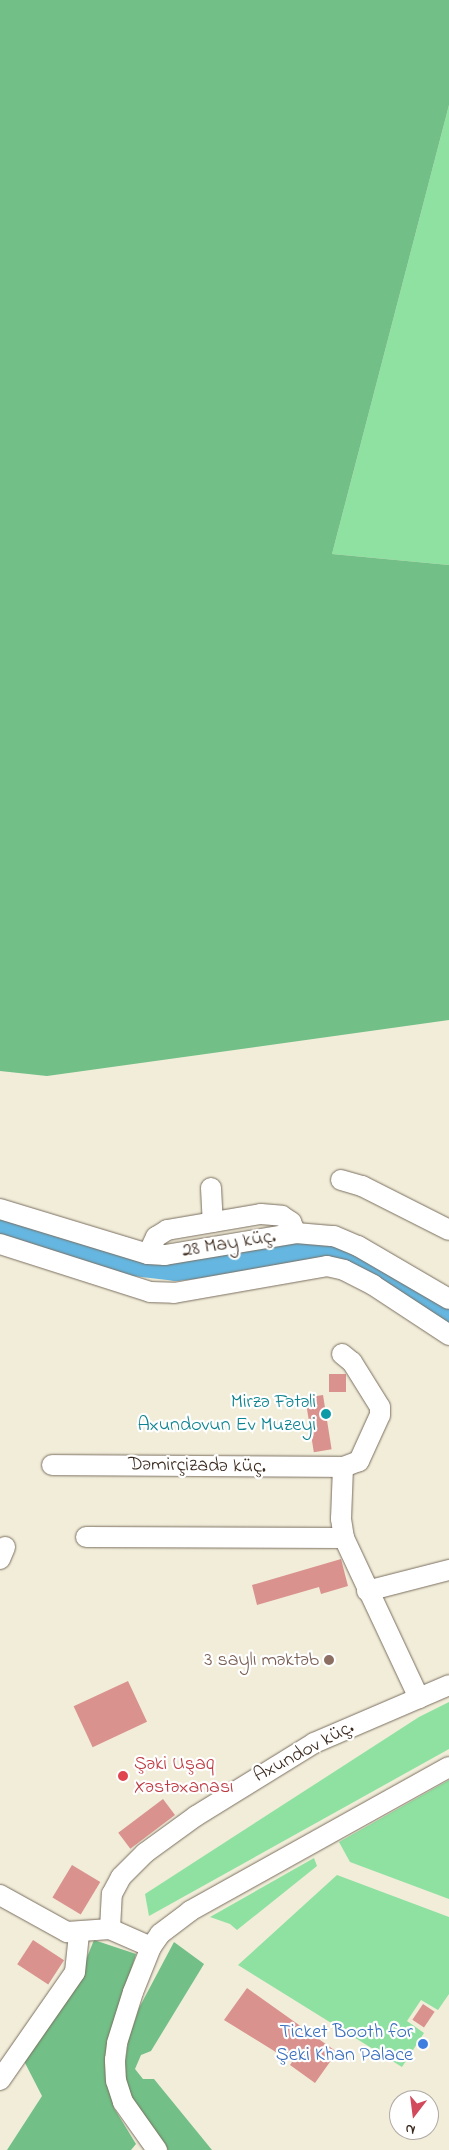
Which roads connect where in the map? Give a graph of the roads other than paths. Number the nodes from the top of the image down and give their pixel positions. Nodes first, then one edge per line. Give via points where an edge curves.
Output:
1 (340, 1180) dead end
2 (211, 1188) dead end
3 (0, 1208) edge
4 (213, 1222) junction
5 (449, 1230) edge
6 (296, 1233) junction
7 (0, 1244) edge
8 (148, 1254) junction
9 (449, 1299) edge
10 (449, 1335) edge
11 (342, 1354) dead end
12 (52, 1465) dead end
13 (343, 1467) junction
14 (86, 1537) dead end
15 (344, 1538) junction
16 (449, 1570) edge
17 (367, 1591) junction
18 (449, 1684) edge
19 (419, 1698) junction
20 (449, 1767) edge
21 (2, 1899) edge
22 (110, 1929) junction
23 (79, 1933) junction
24 (151, 1947) junction
25 (0, 2080) edge
26 (157, 2150) edge

1 - 5 street via 368,1189
2 - 4 street
3 - 8 street, 28 May küç.
4 - 6 street via 261,1214 282,1216 292,1222
4 - 8 street via 167,1230 156,1237
6 - 8 street, 28 May küç. via 165,1255
6 - 9 street, 28 May küç. via 334,1236 350,1242
7 - 10 street via 150,1292 174,1292 327,1266 344,1270 373,1285
11 - 13 street via 352,1362 378,1401 380,1415 359,1461
12 - 13 street, Dəmirçizadə küç.
13 - 15 street via 341,1519
14 - 15 street
15 - 17 street
16 - 17 street
17 - 19 street
18 - 19 street, Axundov küç.
19 - 22 street, Axundov küç. via 314,1744 212,1805 151,1848 129,1868 112,1894
20 - 24 street via 190,1912 160,1934
21 - 23 street via 57,1928
22 - 23 street
22 - 24 street
23 - 25 street via 75,1972
24 - 26 street via 122,2023 115,2060 116,2082 123,2102

